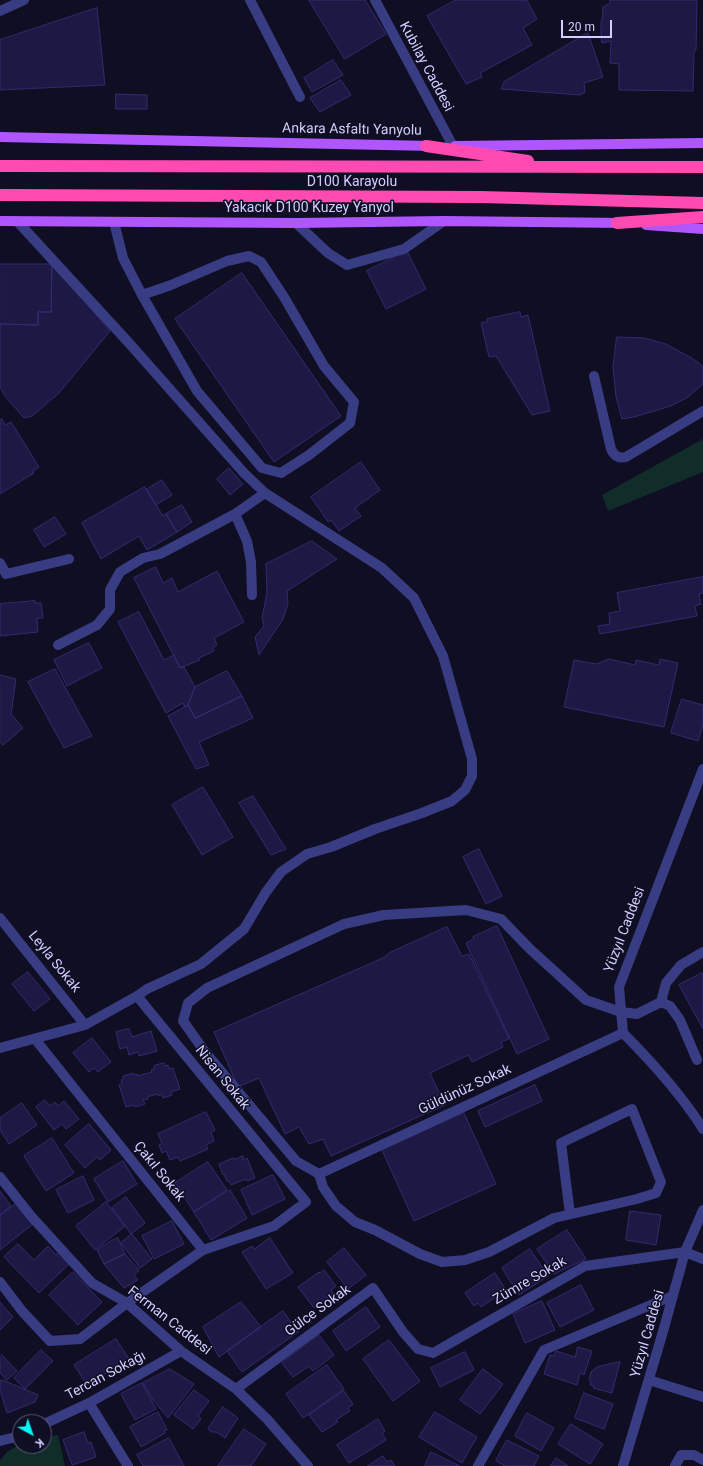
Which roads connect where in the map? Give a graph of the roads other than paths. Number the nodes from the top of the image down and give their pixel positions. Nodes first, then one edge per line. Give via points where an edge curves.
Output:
1 (24, 0) edge
2 (250, 0) edge
3 (375, 0) edge
4 (0, 11) edge
5 (300, 96) dead end
6 (0, 137) edge
7 (703, 143) edge
8 (426, 146) junction
9 (453, 146) junction
10 (0, 166) edge
11 (570, 167) junction
12 (703, 167) edge
13 (0, 195) edge
14 (703, 203) edge
15 (703, 217) edge
16 (0, 221) edge
17 (17, 221) junction
18 (444, 221) junction
19 (114, 222) junction
20 (296, 223) junction
21 (617, 223) junction
22 (703, 229) edge
23 (142, 295) junction
24 (594, 376) dead end
25 (703, 411) edge
26 (265, 493) junction
27 (235, 514) junction
28 (69, 559) dead end
29 (0, 563) edge
30 (3, 575) edge
31 (252, 595) dead end
32 (58, 645) dead end
33 (703, 769) edge
34 (0, 918) edge
35 (703, 952) edge
36 (137, 996) junction
37 (661, 1002) junction
38 (621, 1012) junction
39 (85, 1025) junction
40 (623, 1033) junction
41 (35, 1039) junction
42 (0, 1048) edge
43 (697, 1060) dead end
44 (703, 1129) edge
45 (320, 1174) junction
46 (0, 1177) edge
47 (703, 1210) edge
48 (570, 1214) junction
49 (204, 1250) junction
50 (685, 1252) junction
51 (703, 1259) edge
52 (0, 1282) edge
53 (672, 1296) junction
54 (126, 1303) junction
55 (403, 1332) joint
56 (181, 1351) junction
57 (649, 1380) junction
58 (236, 1389) junction
59 (703, 1397) edge
60 (89, 1403) junction
61 (52, 1420) edge
62 (12, 1438) edge
63 (0, 1441) edge
64 (703, 1460) edge
65 (128, 1466) edge
66 (308, 1466) edge
67 (478, 1466) edge
68 (623, 1466) edge
69 (675, 1466) edge

1 - 4 street
2 - 5 street
3 - 9 street, Kubilay Caddesi
6 - 8 main road, Ankara Asfaltı Yanyolu
7 - 9 main road, Ankara Asfaltı Yanyolu
8 - 9 main road, Ankara Asfaltı Yanyolu
8 - 11 highway
10 - 11 highway, D100 Karayolu
11 - 12 highway, D100 Karayolu
13 - 14 highway, D100 Karayolu via 481,197
15 - 21 highway
16 - 17 main road, Yakacık D100 Kuzey Yanyol
17 - 19 main road, Yakacık D100 Kuzey Yanyol
17 - 26 street via 244,474
18 - 20 main road, Yakacık D100 Kuzey Yanyol
18 - 20 street via 404,249 347,265 328,253
18 - 21 main road, Yakacık D100 Kuzey Yanyol
19 - 20 main road, Yakacık D100 Kuzey Yanyol
19 - 23 street via 123,258
21 - 22 main road
23 - 23 street via 197,391 262,468 281,473 350,423 354,402 324,366 284,297 260,262 249,256 227,261
24 - 25 street via 611,449 618,457 626,457
26 - 27 street
26 - 36 street via 382,568 414,598 443,656 472,759 472,776 465,790 452,801 307,854 281,872 244,929 201,964
27 - 31 street via 247,541 251,562
27 - 32 street via 160,554 143,558 120,572 110,590 110,610 97,625
28 - 30 street
29 - 30 street
33 - 38 street, Yüzyıl Caddesi via 619,987
34 - 39 street, Leyla Sokak
35 - 37 street via 681,965 666,983
36 - 39 street
36 - 49 street, Nisan Sokak via 306,1202 274,1226
37 - 38 street via 637,1014
37 - 43 street via 670,1006 680,1020
38 - 40 street, Yüzyıl Caddesi
38 - 45 street via 580,996 501,919 466,910 384,915 344,924 207,988 188,1003 183,1021 205,1052 296,1161
39 - 41 street
40 - 44 street via 692,1111
40 - 45 street, Güldünüz Sokak
41 - 42 street
41 - 49 street, Çakıl Sokak
45 - 48 street via 323,1187 336,1206 355,1222 442,1262 465,1260 489,1252 554,1218
46 - 54 street, Ferman Caddesi via 31,1216 92,1283
47 - 50 street, Yüzyıl Caddesi
48 - 48 street via 656,1193 661,1182 632,1109 561,1143
49 - 54 street
50 - 51 street
50 - 53 street, Yüzyıl Caddesi
50 - 55 street, Zümre Sokak via 585,1266 433,1353 418,1350
52 - 54 street via 50,1341 80,1339
53 - 57 street, Yüzyıl Caddesi
53 - 67 street via 544,1350
54 - 56 street, Ferman Caddesi
55 - 58 street, Gülce Sokak via 373,1288
56 - 58 street, Ferman Caddesi
56 - 60 street, Tercan Sokağı
57 - 59 street
57 - 68 street, Yüzyıl Caddesi
58 - 66 street, Ferman Caddesi via 267,1419
60 - 61 street, Tercan Sokağı
60 - 65 street
62 - 63 street
64 - 69 street via 694,1455 681,1455

